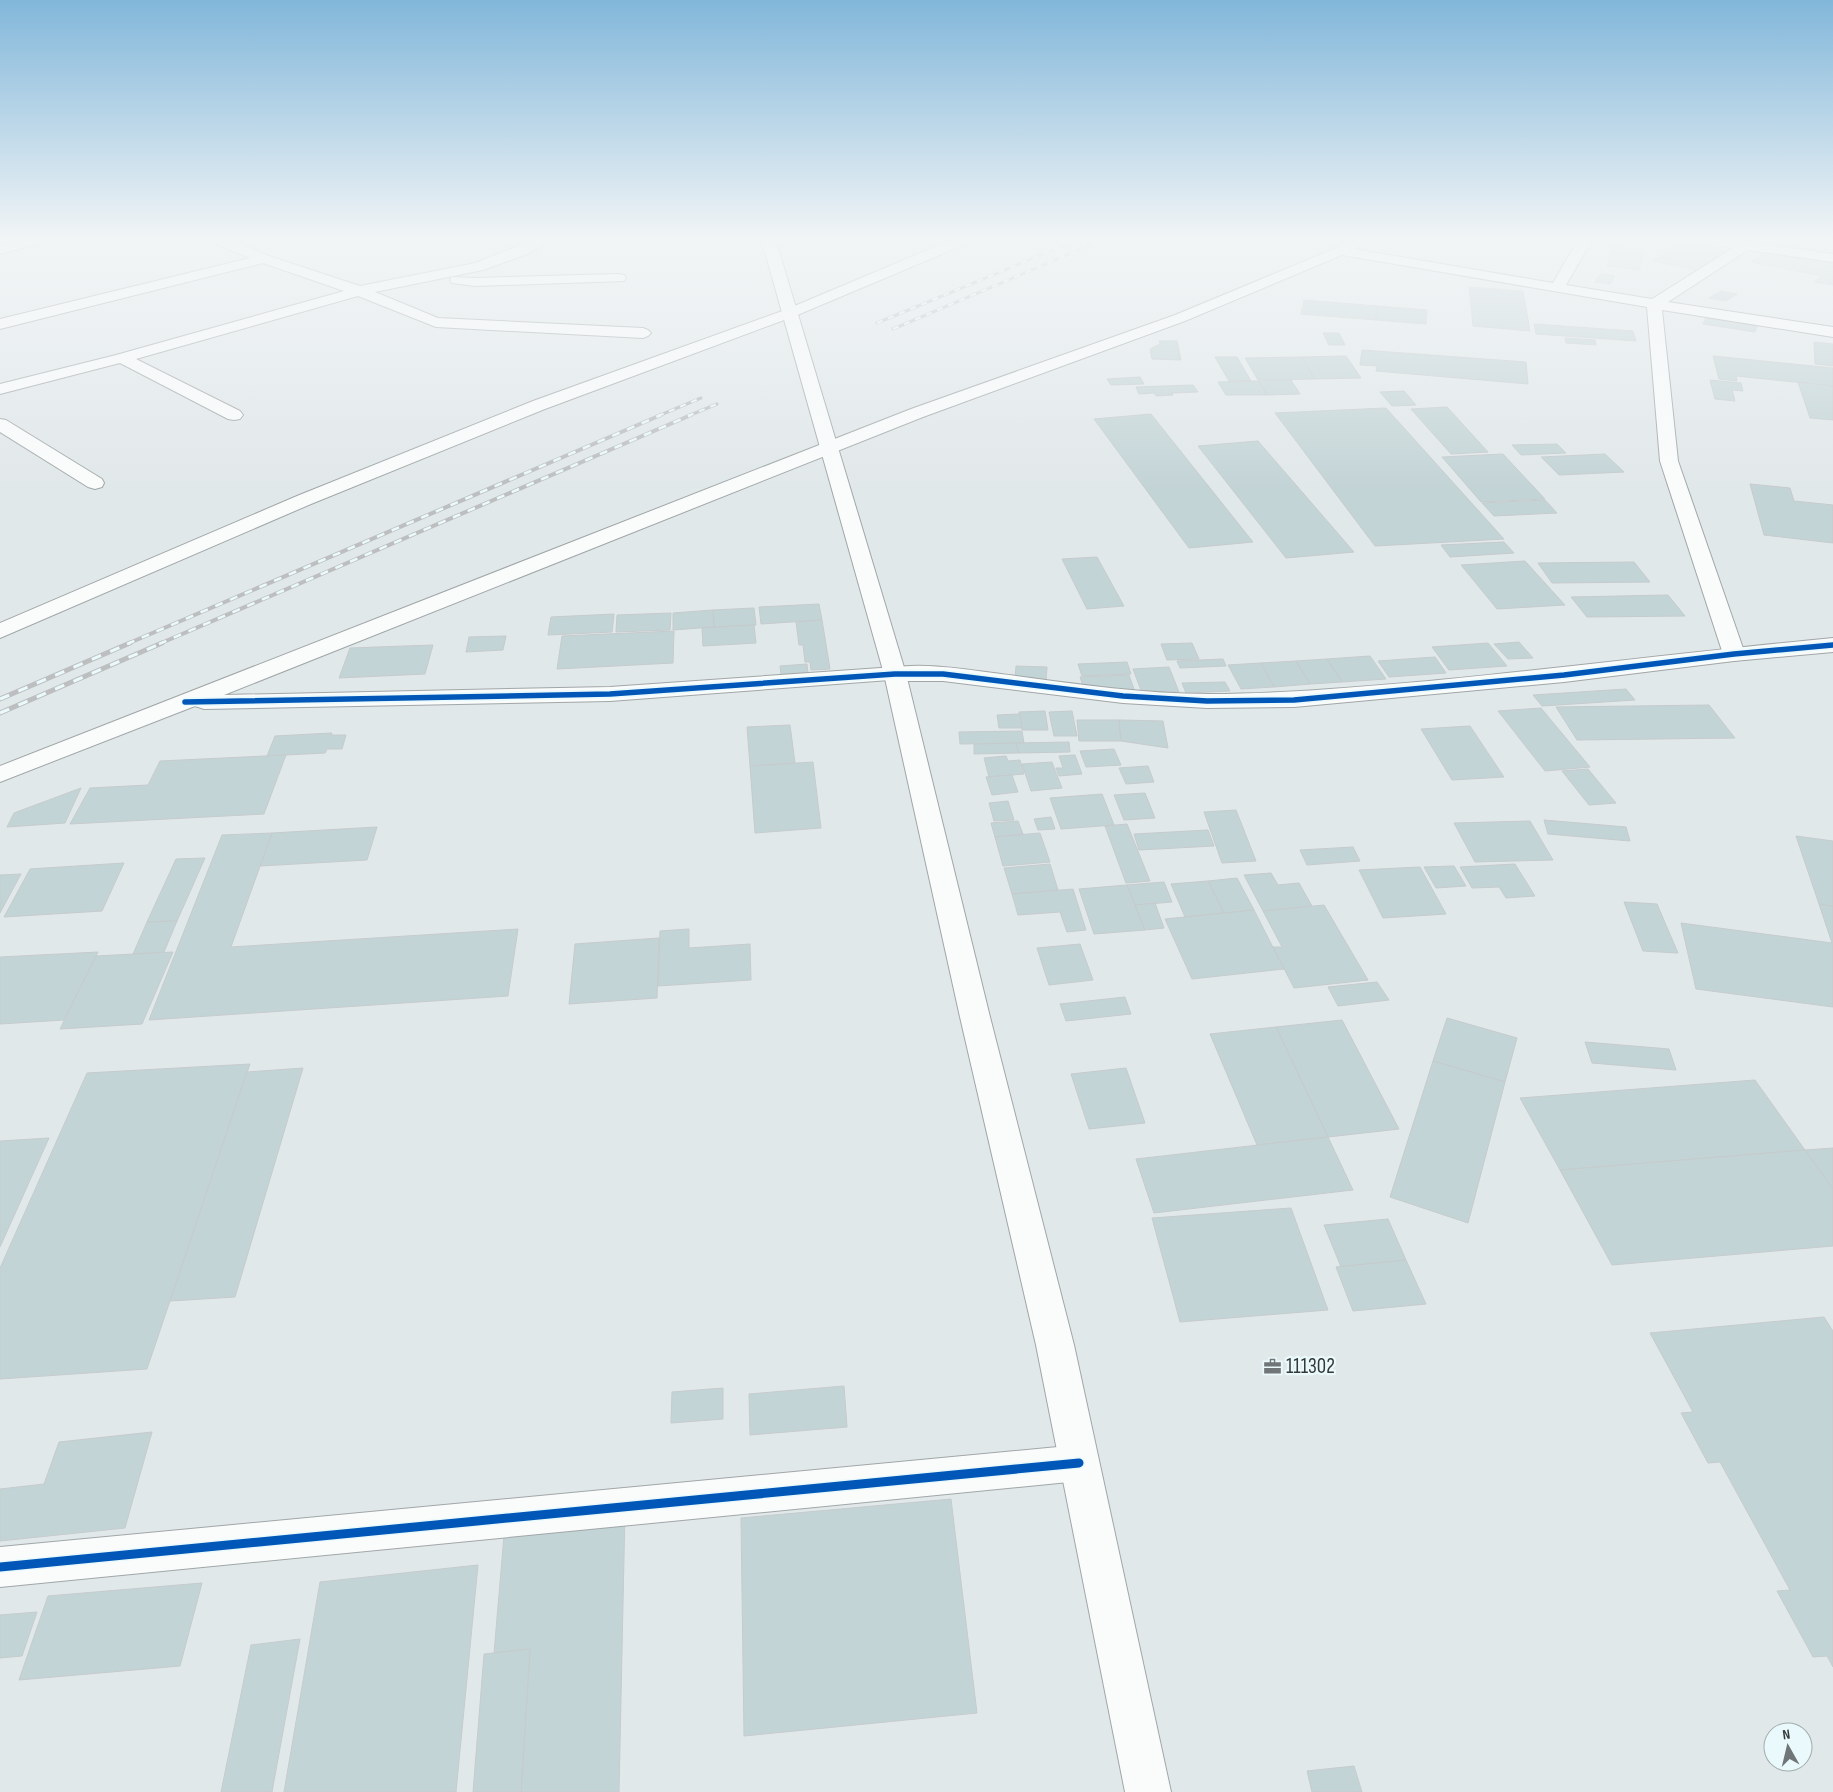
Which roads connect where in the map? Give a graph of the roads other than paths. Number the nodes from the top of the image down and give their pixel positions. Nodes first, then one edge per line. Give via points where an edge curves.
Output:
1 (251, 322) edge
2 (439, 322) edge
3 (769, 322) edge
4 (792, 322) edge
5 (1170, 322) edge
6 (1656, 322) edge
7 (1767, 322) edge
8 (1833, 332) edge
9 (643, 333) dead end
10 (122, 358) junction
11 (0, 389) edge
12 (234, 415) dead end
13 (0, 424) edge
14 (830, 449) junction
15 (95, 484) dead end
16 (0, 631) edge
17 (1833, 645) edge
18 (1734, 654) junction
19 (895, 674) junction
20 (185, 702) junction
21 (0, 775) edge
22 (1079, 1463) junction
23 (0, 1567) edge
24 (1148, 1792) edge

1 - 10 main road
2 - 9 main road
3 - 16 main road via 539,405 322,492
4 - 14 main road
5 - 14 main road via 917,413
6 - 18 main road via 1670,460
7 - 8 main road
10 - 11 main road
10 - 12 main road
13 - 15 main road
14 - 19 main road
14 - 20 main road
17 - 18 main road
18 - 19 main road via 1564,675 1294,700 1207,701 1133,696 942,674
19 - 20 main road via 610,694
19 - 22 main road via 1055,1345
20 - 21 main road
22 - 23 main road
22 - 24 main road

